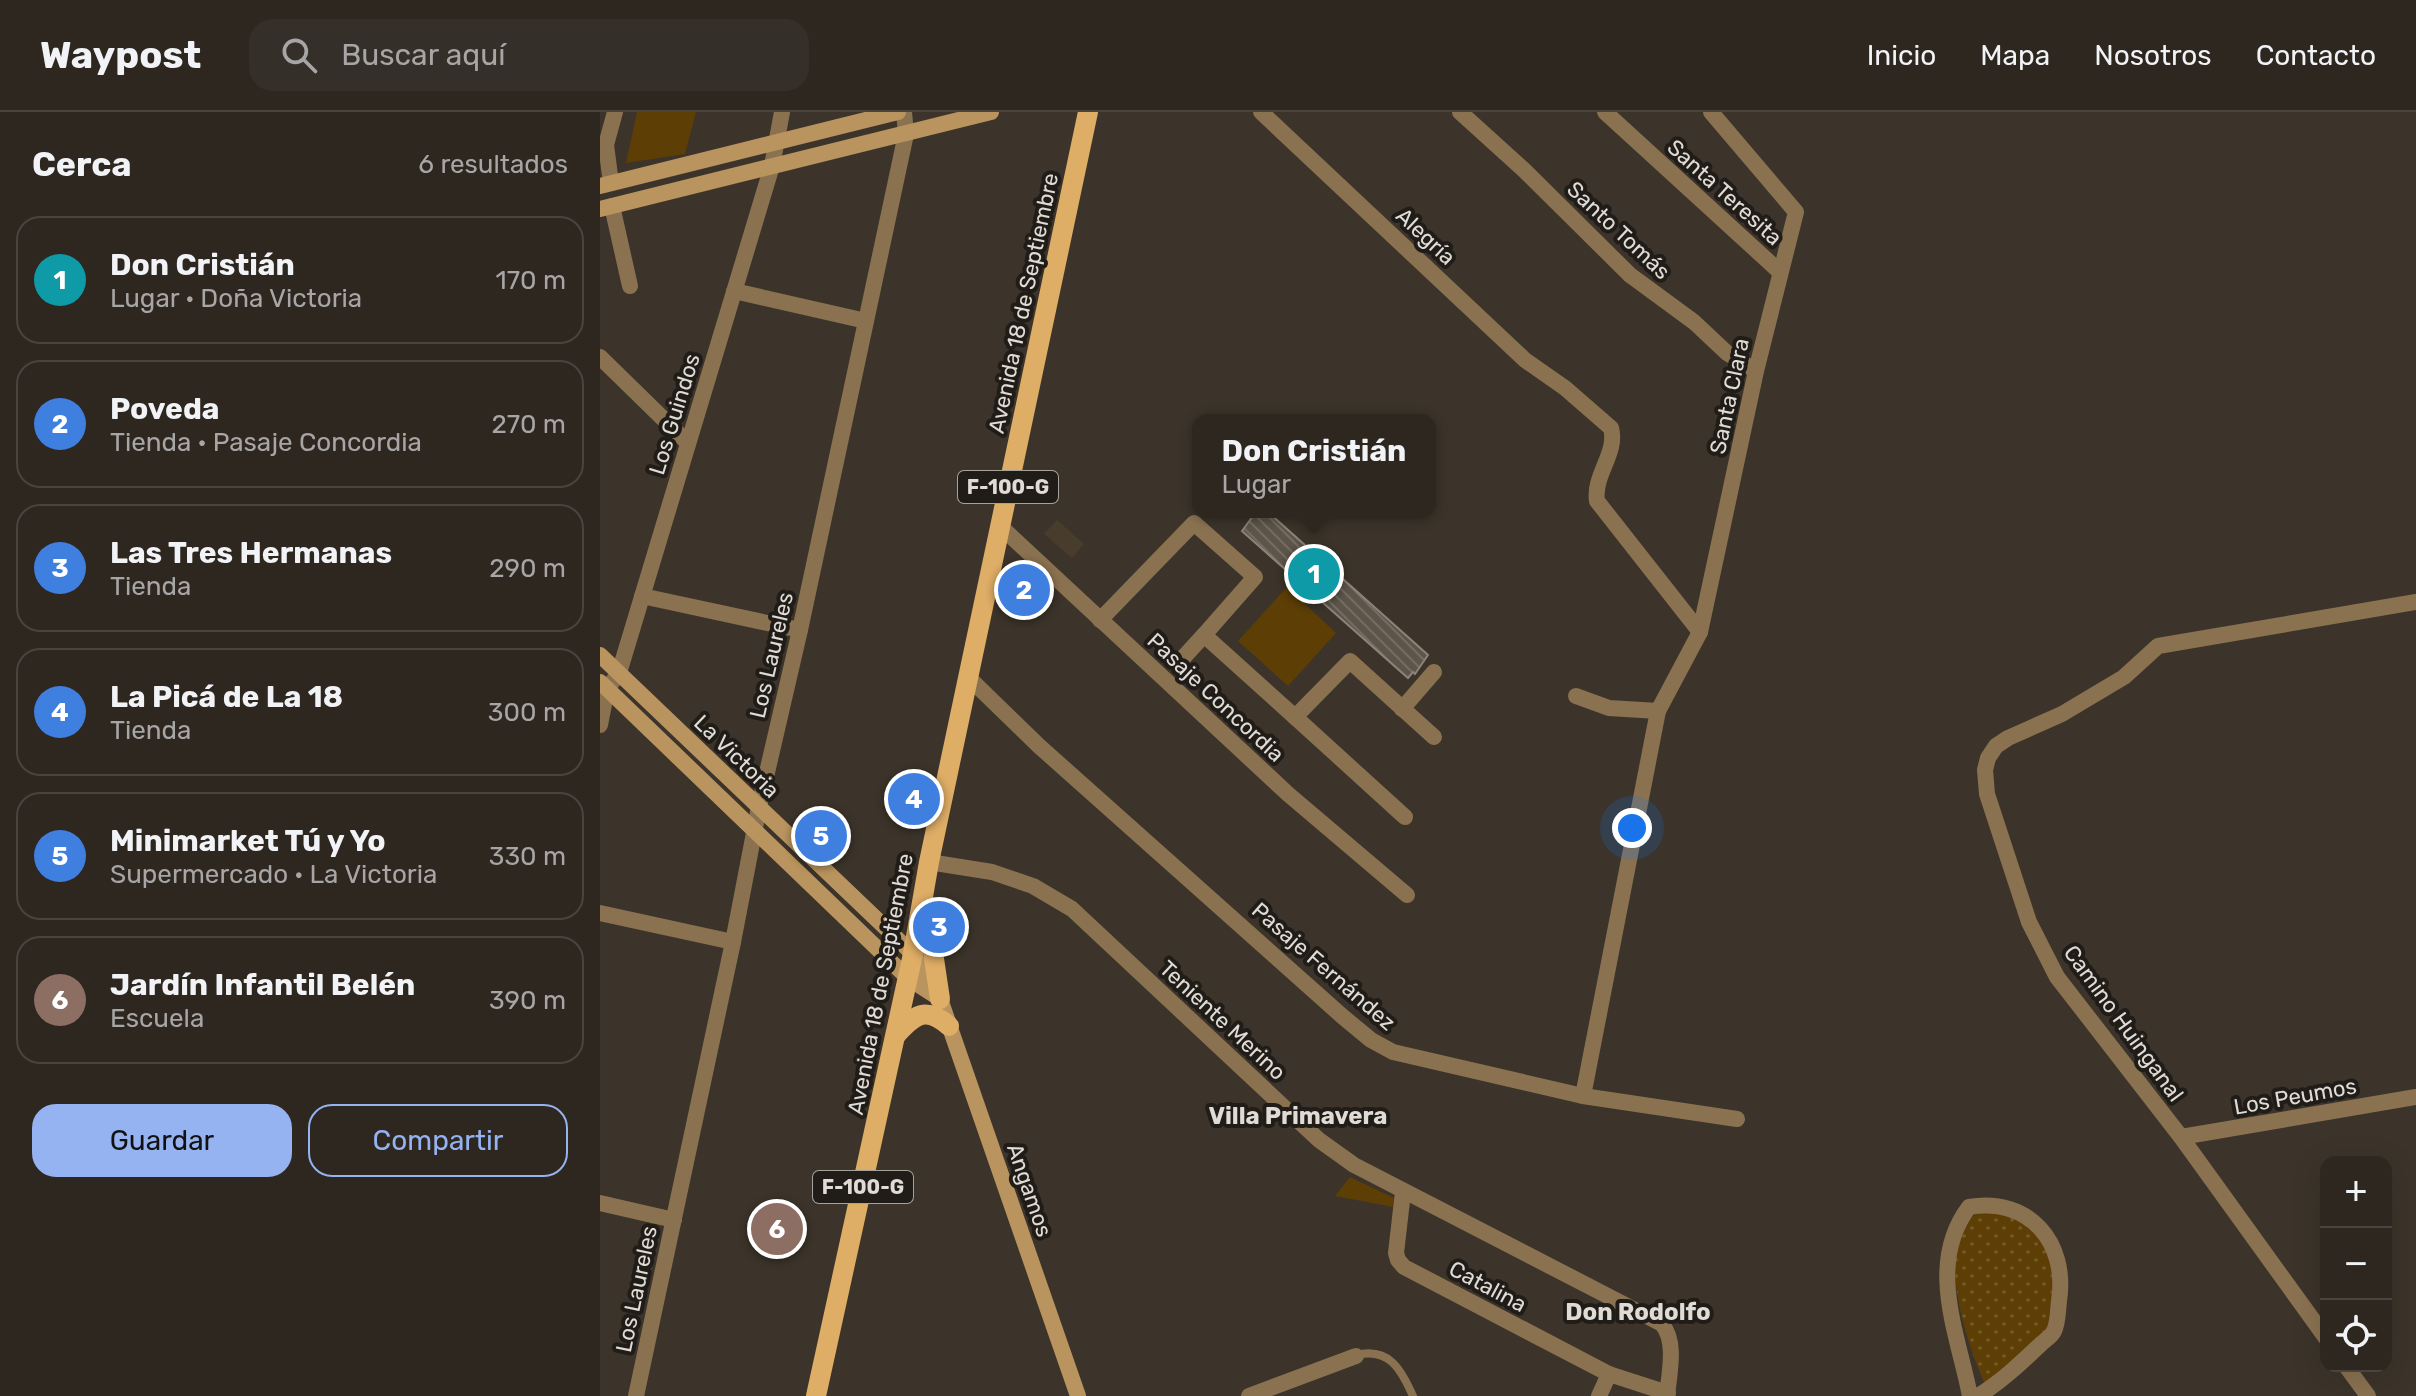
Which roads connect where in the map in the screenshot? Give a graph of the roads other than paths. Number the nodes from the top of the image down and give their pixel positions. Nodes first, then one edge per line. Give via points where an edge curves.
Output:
1 (615, 112) edge
2 (782, 112) edge
3 (898, 112) edge
4 (904, 112) edge
5 (991, 112) edge
6 (1088, 112) edge
7 (1261, 112) edge
8 (1460, 112) edge
9 (1605, 112) edge
10 (1711, 112) edge
11 (906, 134) junction
12 (775, 143) junction
13 (772, 166) junction
14 (606, 184) edge
15 (606, 207) edge
16 (1780, 272) junction
17 (630, 286) dead end
18 (734, 291) junction
19 (866, 321) junction
20 (600, 357) edge
21 (1756, 371) junction
22 (688, 443) junction
23 (1197, 518) edge
24 (1199, 518) edge
25 (1000, 526) junction
26 (642, 596) junction
27 (2416, 602) edge
28 (1100, 620) junction
29 (800, 630) junction
30 (1700, 632) junction
31 (1204, 635) junction
32 (600, 655) edge
33 (1183, 658) dead end
34 (1434, 672) dead end
35 (619, 673) junction
36 (968, 677) junction
37 (604, 686) edge
38 (1576, 696) dead end
39 (1402, 709) junction
40 (1658, 711) junction
41 (1295, 717) junction
42 (600, 725) edge
43 (1434, 737) dead end
44 (759, 807) junction
45 (1405, 817) dead end
46 (755, 831) junction
47 (929, 862) junction
48 (924, 893) junction
49 (1407, 895) dead end
50 (600, 913) edge
51 (733, 942) junction
52 (913, 954) junction
53 (908, 978) junction
54 (940, 999) junction
55 (949, 1026) junction
56 (896, 1035) junction
57 (1583, 1096) junction
58 (2416, 1097) edge
59 (1737, 1119) dead end
60 (2181, 1137) junction
61 (1403, 1192) junction
62 (600, 1203) edge
63 (674, 1220) junction
64 (2320, 1330) edge
65 (1356, 1356) joint
66 (2350, 1372) edge
67 (1609, 1374) junction
68 (1668, 1395) edge
69 (636, 1396) edge
70 (816, 1396) edge
71 (1078, 1396) edge
72 (1249, 1396) edge
73 (1413, 1396) edge
74 (1599, 1396) edge
75 (1970, 1396) edge
76 (1978, 1396) edge
77 (2368, 1396) edge

1 - 14 street via 606,145
2 - 12 street, Los Guindos
3 - 12 street
4 - 11 street, Los Laureles
5 - 11 street
6 - 25 main road, Avenida 18 de Septiembre / F-100-G
7 - 30 street, Alegría via 1525,360 1611,428 1613,438 1595,484 1597,501
8 - 21 street, Santo Tomás via 1630,275
9 - 16 street, Santa Teresita
10 - 16 street, Santa Clara via 1796,212
11 - 13 street
11 - 19 street, Los Laureles
12 - 13 street, Los Guindos
12 - 14 street
13 - 15 street
13 - 18 street, Los Guindos
15 - 17 street
16 - 21 street, Santa Clara
18 - 19 street
18 - 22 street, Los Guindos
19 - 29 street, Los Laureles
20 - 22 street
21 - 30 street, Santa Clara
22 - 26 street, Los Guindos
23 - 28 street
24 - 31 street via 1255,577
25 - 28 street, Pasaje Concordia
25 - 36 main road, Avenida 18 de Septiembre / F-100-G
26 - 29 street
26 - 35 street, Los Guindos
27 - 60 street, Camino Huinganal via 2158,646 2124,677 2008,738 1988,758 1987,794 2029,922 2057,977
28 - 49 street, Pasaje Concordia via 1288,794
29 - 44 street, Los Laureles
30 - 40 street, Santa Clara
31 - 33 street
31 - 41 street
32 - 35 street, La Victoria
34 - 39 street
35 - 37 street, Los Guindos
35 - 44 street, La Victoria
36 - 47 main road, Avenida 18 de Septiembre / F-100-G
36 - 57 street, Pasaje Fernández via 1371,1040 1412,1059
37 - 42 street, Los Guindos
37 - 46 street, La Victoria
38 - 40 street via 1609,708
39 - 41 street via 1350,661
39 - 43 street
40 - 57 street, Santa Clara
41 - 45 street
44 - 46 street, Los Laureles
44 - 52 street, La Victoria
46 - 51 street, Los Laureles
46 - 53 street, La Victoria
47 - 48 main road, Avenida 18 de Septiembre / F-100-G
47 - 61 street, Teniente Merino via 1020,881 1072,909 1319,1140
48 - 52 main road, Avenida 18 de Septiembre / F-100-G
48 - 54 main road
50 - 51 street
51 - 63 street, Los Laureles
52 - 53 main road, Avenida 18 de Septiembre / F-100-G
52 - 54 street, Angamos
53 - 54 street
53 - 56 main road, Avenida 18 de Septiembre / F-100-G
54 - 55 street, Angamos
55 - 56 main road via 935,1015 923,1015
55 - 71 street, Angamos
56 - 70 main road, Avenida 18 de Septiembre / F-100-G
57 - 59 street, Pasaje Fernández
58 - 60 street, Los Peumos
60 - 64 street, Camino Huinganal
61 - 67 street, Catalina via 1396,1253 1404,1267
61 - 68 street, Teniente Merino via 1652,1318 1669,1332
62 - 63 street
63 - 69 street, Los Laureles
65 - 72 street
65 - 73 lane via 1374,1353 1391,1360
66 - 77 street
67 - 68 street, Catalina
67 - 74 street
75 - 76 street via 1948,1301 1946,1261 1953,1232 1969,1207 1991,1203 2013,1209 2043,1230 2056,1256 2061,1289 2055,1331

